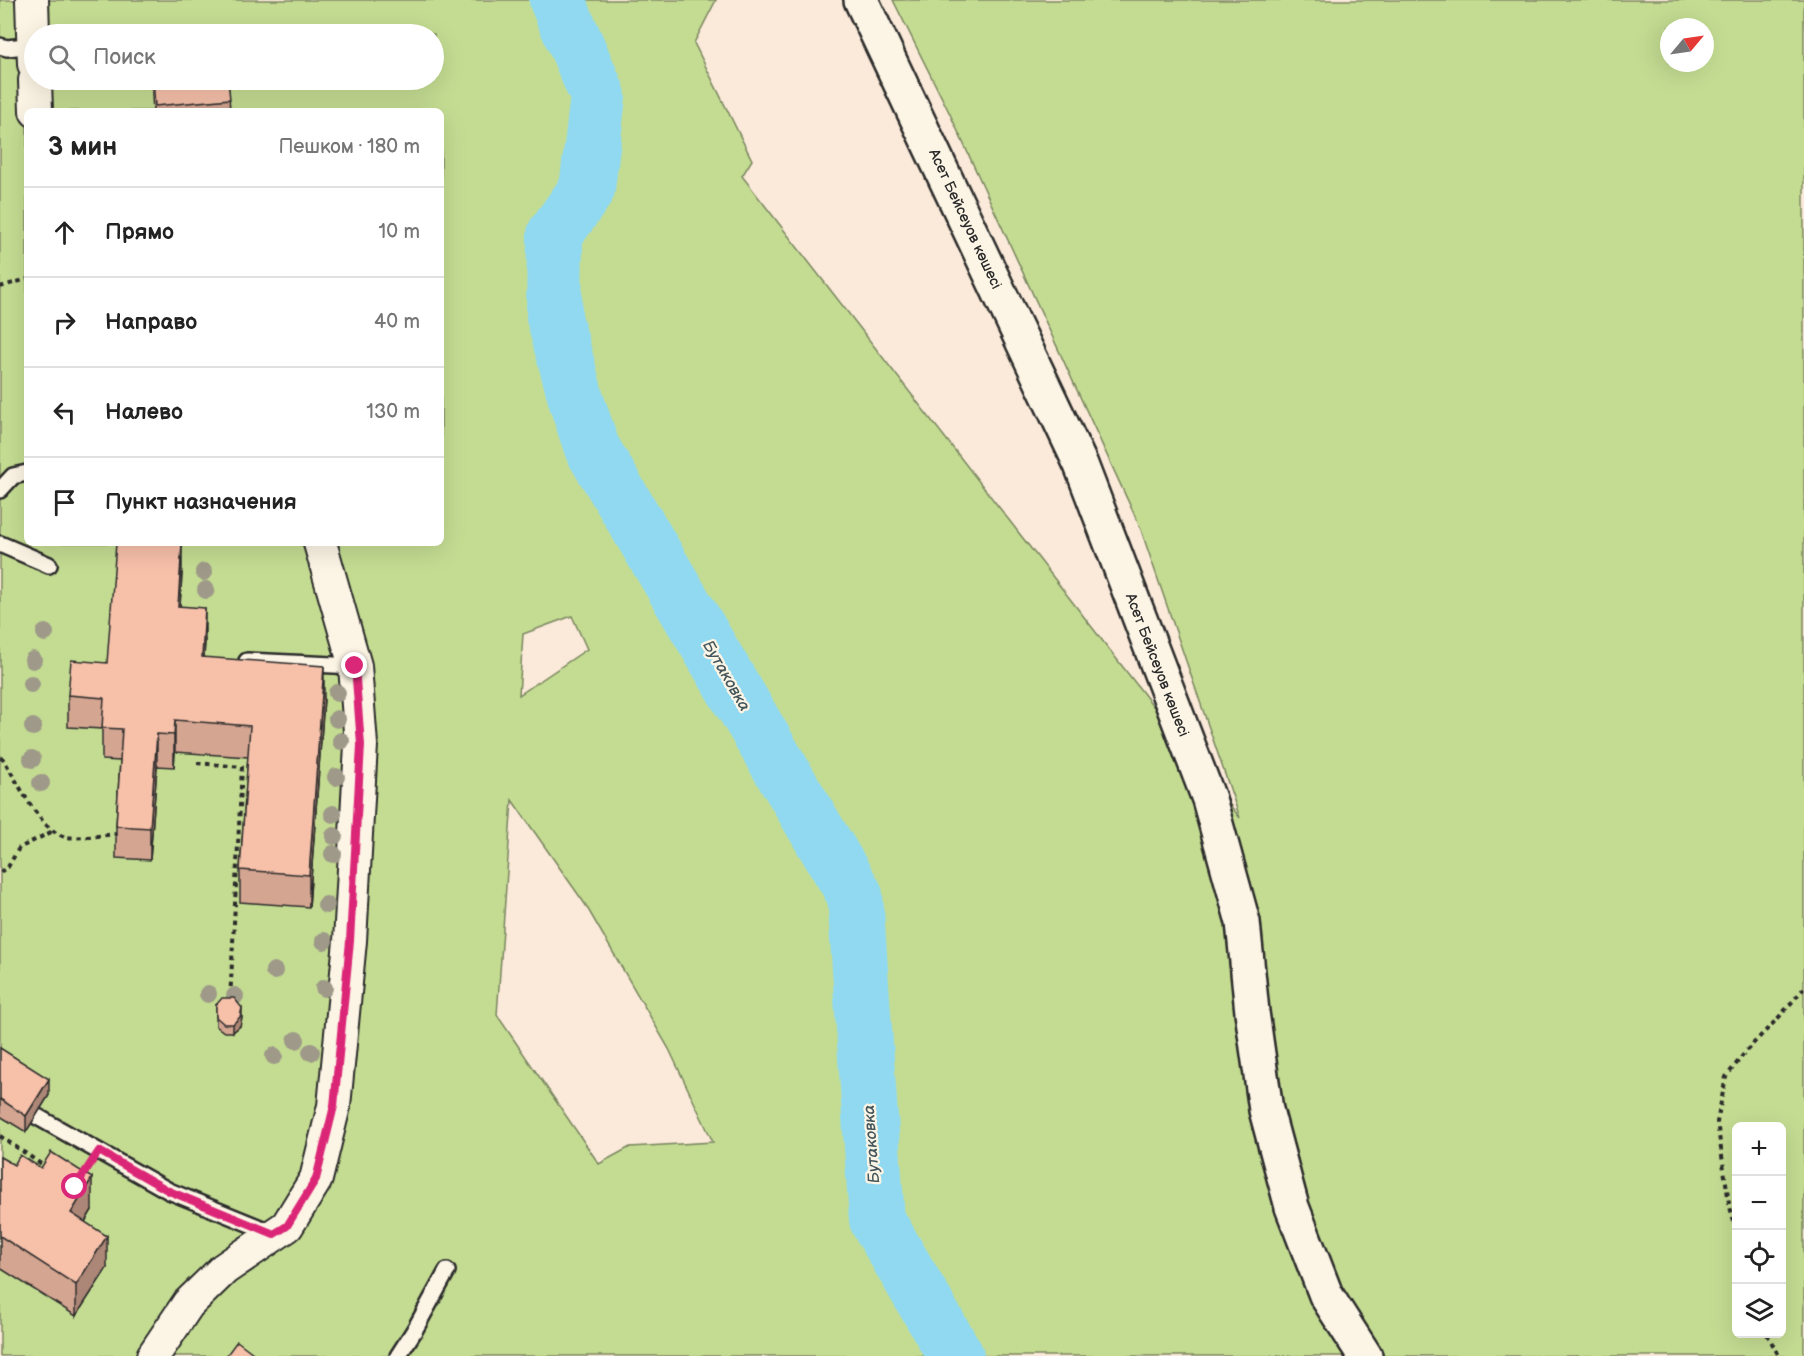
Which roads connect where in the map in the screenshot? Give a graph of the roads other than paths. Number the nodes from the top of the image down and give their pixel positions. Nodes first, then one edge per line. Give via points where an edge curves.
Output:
1 (32, 0) edge
2 (861, 0) edge
3 (33, 24) edge
4 (0, 46) edge
5 (24, 52) edge
6 (35, 90) edge
7 (36, 108) edge
8 (24, 474) edge
9 (0, 490) edge
10 (0, 544) edge
11 (321, 546) edge
12 (49, 565) dead end
13 (229, 660) edge
14 (355, 666) junction
15 (36, 1116) edge
16 (274, 1234) junction
17 (447, 1271) dead end
18 (153, 1356) edge
19 (398, 1356) edge
20 (1365, 1356) edge

1 - 3 street
2 - 20 street, Асет Бейсеуов көшесі via 1082,465 1209,799 1244,922 1251,1012 1266,1110 1292,1207 1326,1295
4 - 5 lane
6 - 7 street
8 - 9 lane via 13,476
10 - 12 lane
11 - 14 street
13 - 14 lane
14 - 16 street via 361,745 350,941 334,1106 316,1179 287,1226
15 - 16 lane via 169,1191
16 - 18 street via 224,1269 188,1304
17 - 19 lane

